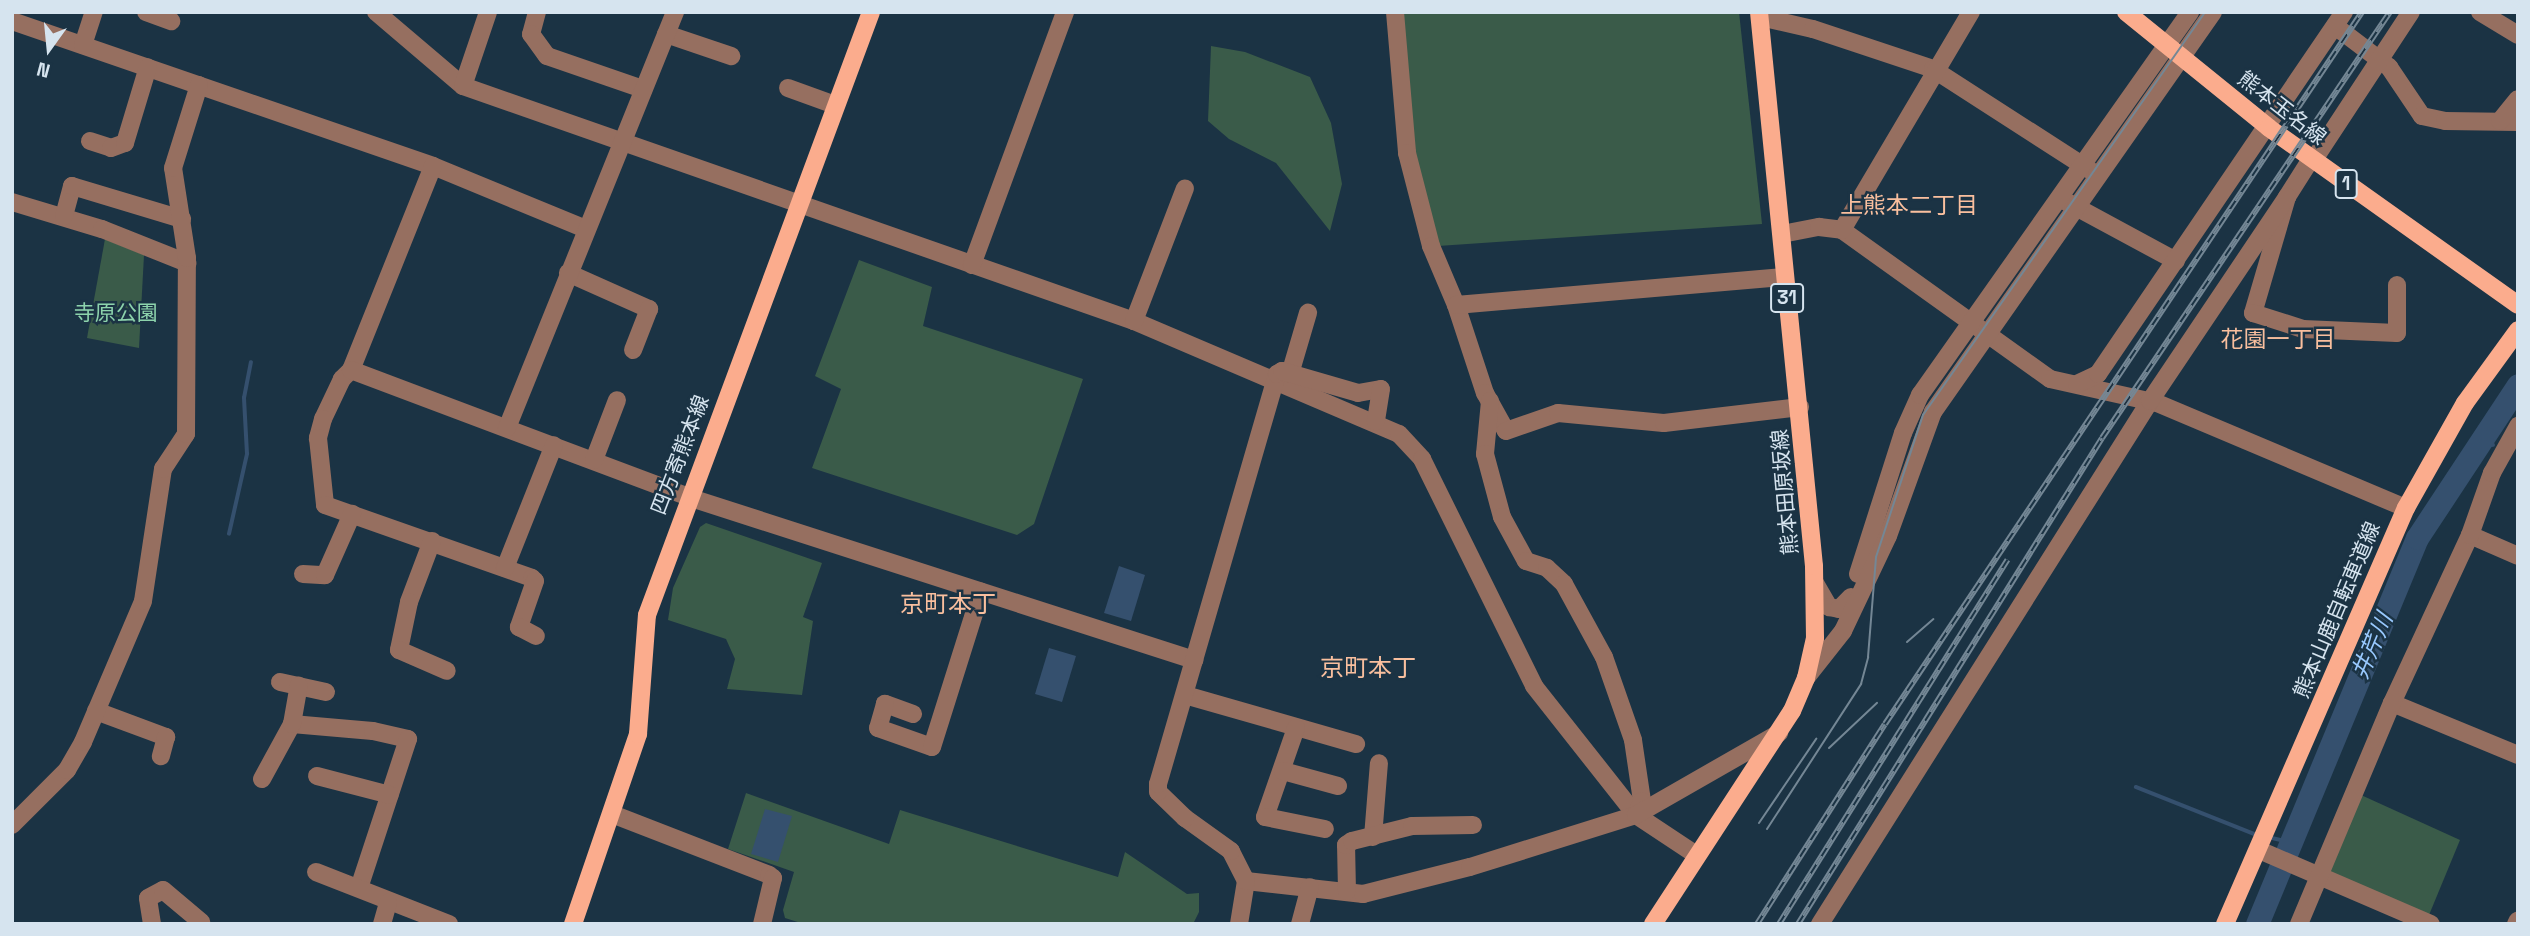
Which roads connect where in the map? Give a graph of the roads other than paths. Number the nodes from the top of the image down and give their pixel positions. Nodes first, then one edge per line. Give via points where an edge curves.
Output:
1 (94, 12) edge
2 (146, 12) edge
3 (376, 12) edge
4 (488, 12) edge
5 (537, 12) edge
6 (675, 12) edge
7 (871, 12) edge
8 (1065, 12) edge
9 (1395, 12) edge
10 (1971, 12) edge
11 (2126, 12) edge
12 (2190, 12) edge
13 (2213, 12) edge
14 (2411, 12) edge
15 (2480, 12) edge
16 (1760, 14) edge
17 (2339, 19) edge
18 (12, 21) edge
19 (171, 21) dead end
20 (666, 34) junction
21 (2518, 35) edge
22 (83, 45) junction
23 (2173, 50) junction
24 (731, 56) dead end
25 (2379, 59) junction
26 (148, 67) junction
27 (1933, 69) junction
28 (199, 85) junction
29 (463, 86) junction
30 (788, 88) dead end
31 (643, 89) junction
32 (2518, 99) edge
33 (835, 106) junction
34 (2509, 121) edge
35 (2269, 128) junction
36 (624, 140) junction
37 (90, 141) dead end
38 (2312, 160) junction
39 (2080, 164) junction
40 (433, 166) junction
41 (2095, 174) junction
42 (1185, 188) dead end
43 (2058, 196) junction
44 (2287, 197) junction
45 (12, 202) edge
46 (799, 204) junction
47 (2074, 206) junction
48 (64, 215) junction
49 (182, 219) junction
50 (586, 229) junction
51 (1842, 230) junction
52 (1782, 234) junction
53 (2176, 261) junction
54 (187, 263) junction
55 (972, 265) junction
56 (568, 273) junction
57 (1784, 277) junction
58 (2397, 285) dead end
59 (1456, 305) junction
60 (2518, 305) edge
61 (1308, 313) dead end
62 (1134, 321) junction
63 (1970, 324) junction
64 (2518, 330) edge
65 (1985, 335) junction
66 (633, 350) dead end
67 (351, 370) junction
68 (1283, 378) junction
69 (2077, 384) junction
70 (617, 400) dead end
71 (1490, 401) junction
72 (2150, 401) junction
73 (1800, 407) junction
74 (1376, 422) junction
75 (2518, 426) edge
76 (507, 428) junction
77 (554, 445) junction
78 (594, 460) junction
79 (688, 497) junction
80 (2406, 508) junction
81 (352, 514) junction
82 (2470, 535) junction
83 (432, 541) junction
84 (2518, 556) edge
85 (505, 568) junction
86 (303, 574) dead end
87 (1815, 583) junction
88 (981, 592) junction
89 (1851, 597) junction
90 (1843, 631) junction
91 (536, 636) dead end
92 (1195, 660) junction
93 (447, 671) dead end
94 (1807, 677) junction
95 (280, 682) dead end
96 (299, 686) junction
97 (326, 692) dead end
98 (1185, 695) junction
99 (2392, 703) junction
100 (96, 711) junction
101 (913, 713) dead end
102 (292, 724) junction
103 (1296, 728) junction
104 (1779, 733) junction
105 (1356, 744) dead end
106 (2518, 755) edge
107 (161, 756) dead end
108 (1379, 763) dead end
109 (1283, 771) junction
110 (317, 776) dead end
111 (261, 779) dead end
112 (1338, 786) dead end
113 (390, 795) junction
114 (612, 814) junction
115 (1636, 815) junction
116 (12, 825) edge
117 (1473, 825) dead end
118 (1325, 829) dead end
119 (1373, 837) junction
120 (2263, 841) junction
121 (1695, 854) junction
122 (316, 872) dead end
123 (2321, 874) junction
124 (1246, 881) junction
125 (1310, 887) junction
126 (359, 888) junction
127 (1346, 891) junction
128 (388, 903) junction
129 (201, 922) edge
130 (152, 924) edge
131 (382, 924) edge
132 (449, 924) edge
133 (573, 924) edge
134 (762, 924) edge
135 (1239, 924) edge
136 (1300, 924) edge
137 (1653, 924) edge
138 (1820, 924) edge
139 (2225, 924) edge
140 (2299, 924) edge
141 (2431, 924) edge

1 - 22 street
2 - 19 street
3 - 29 street
4 - 29 street
5 - 31 street via 531,34 548,55
6 - 20 street
7 - 33 main road, 四方寄熊本線
8 - 55 street
9 - 59 street via 1407,153 1431,246
10 - 27 street
11 - 23 main road, 熊本玉名線 / 1
12 - 23 street
13 - 23 street
14 - 25 street
15 - 21 street
16 - 27 street
16 - 52 main road, 熊本田原坂線 / 31
17 - 25 street
17 - 35 street
18 - 22 street
20 - 24 street
20 - 31 street
22 - 26 street
23 - 35 main road, 熊本玉名線 / 1
23 - 39 street
23 - 41 street
25 - 34 street via 2422,116 2445,121
25 - 38 street
26 - 28 street
26 - 37 street via 125,143 111,148
27 - 39 street
27 - 51 street
28 - 40 street
28 - 49 street via 173,168
29 - 36 street
30 - 33 street
31 - 36 street
32 - 34 street
33 - 46 main road, 四方寄熊本線
35 - 38 main road, 熊本玉名線 / 1
35 - 53 street
36 - 46 street
36 - 50 street
38 - 44 street
38 - 60 main road, 熊本玉名線 / 1
39 - 41 street
39 - 43 street
40 - 50 street
40 - 67 street
41 - 47 street
42 - 62 street
43 - 47 street
43 - 63 street
44 - 58 street via 2253,313 2303,329 2397,333
44 - 72 street
45 - 48 street
46 - 55 street
46 - 79 main road, 四方寄熊本線
47 - 53 street
47 - 65 street
48 - 49 street via 72,186
48 - 54 street
49 - 54 street
50 - 56 street
51 - 52 street via 1819,227
51 - 63 street
52 - 57 main road, 熊本田原坂線 / 31
53 - 69 street via 2098,374
54 - 100 street via 186,434 163,469 143,601
55 - 62 street
56 - 66 street via 649,309
56 - 76 street
57 - 59 street
57 - 73 main road, 熊本田原坂線 / 31
59 - 71 street
61 - 68 street
62 - 68 street
63 - 65 street
63 - 89 street via 1910,415
64 - 80 main road, 熊本山鹿自転車道線 via 2465,403
65 - 69 street via 2050,379
65 - 90 street via 1926,424 1894,523
67 - 76 street
67 - 81 street via 341,379 318,438 325,505
68 - 74 street
68 - 74 street via 1358,393 1381,390
68 - 92 street
69 - 72 street
70 - 78 street
71 - 73 street via 1510,433 1559,413 1664,423
71 - 115 street via 1485,454 1502,517 1526,561 1546,568 1564,584 1604,657 1633,740 1643,801
72 - 80 street
72 - 138 street
73 - 87 main road, 熊本田原坂線 / 31
74 - 115 street via 1411,443 1422,459 1534,686
75 - 82 street via 2493,472
76 - 77 street
77 - 78 street
77 - 85 street
78 - 79 street
79 - 88 street
79 - 114 main road, 四方寄熊本線 via 647,615 638,734
80 - 120 main road, 熊本山鹿自転車道線
81 - 83 street
81 - 86 street via 325,575
82 - 84 street
82 - 99 street
83 - 85 street
83 - 93 street via 409,602 399,650
85 - 91 street via 535,581 519,627
87 - 89 street via 1829,607 1839,609
87 - 94 main road, 熊本田原坂線 / 31 via 1815,638
88 - 92 street
88 - 101 street via 932,747 878,728 885,704
89 - 90 street
90 - 94 street
92 - 98 street
94 - 104 main road, 熊本田原坂線 / 31
95 - 96 street
96 - 97 street
96 - 102 street
98 - 103 street
98 - 124 street via 1157,792 1231,851
99 - 106 street
99 - 123 street
100 - 107 street via 166,737
100 - 116 street via 68,771
102 - 111 street
102 - 113 street via 408,739
103 - 105 street
103 - 109 street
104 - 115 street
104 - 121 main road, 熊本田原坂線 / 31
108 - 119 street
109 - 112 street
109 - 118 street via 1265,817
110 - 113 street
113 - 126 street
114 - 133 main road, 四方寄熊本線
114 - 134 street via 769,874 773,878
115 - 121 street
115 - 127 street via 1471,867 1363,894
117 - 119 street via 1412,826
119 - 127 street via 1346,845
120 - 123 street
120 - 139 main road, 熊本山鹿自転車道線
121 - 137 main road, 熊本田原坂線 / 31
122 - 126 street
123 - 140 street
123 - 141 street
124 - 125 street
124 - 135 street
125 - 127 street
125 - 136 street
126 - 128 street
128 - 131 street
128 - 132 street
129 - 130 street via 163,890 148,898

